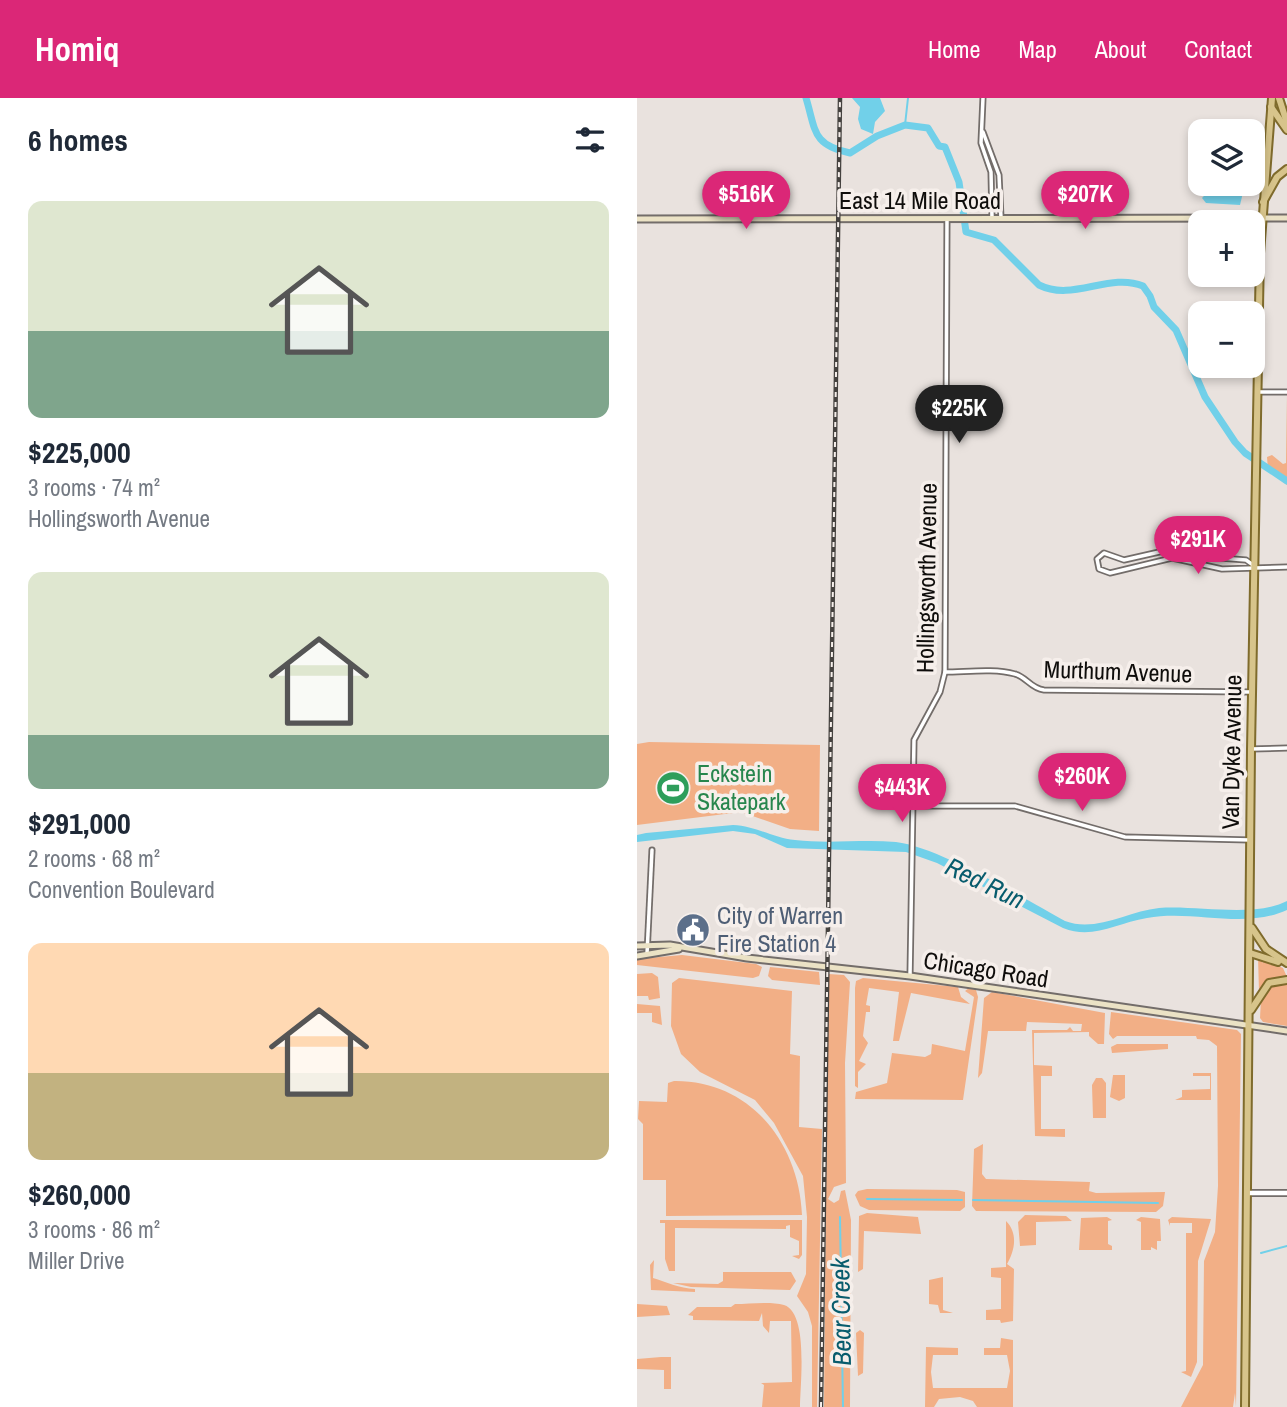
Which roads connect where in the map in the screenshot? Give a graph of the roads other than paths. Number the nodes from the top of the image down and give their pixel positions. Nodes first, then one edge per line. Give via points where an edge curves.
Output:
1 (983, 98) edge
2 (1279, 98) edge
3 (1271, 102) edge
4 (1287, 122) edge
5 (982, 129) junction
6 (1287, 130) edge
7 (1287, 170) edge
8 (1262, 204) junction
9 (1262, 210) edge
10 (992, 218) junction
11 (1001, 218) junction
12 (1188, 218) edge
13 (1265, 218) edge
14 (1287, 218) edge
15 (637, 219) edge
16 (947, 219) junction
17 (1260, 287) edge
18 (1258, 392) junction
19 (1287, 393) edge
20 (1183, 551) junction
21 (1153, 553) junction
22 (1184, 559) junction
23 (1219, 559) junction
24 (1156, 560) junction
25 (1254, 566) junction
26 (1287, 567) edge
27 (1219, 568) junction
28 (945, 672) junction
29 (1252, 692) junction
30 (1287, 748) edge
31 (1251, 749) junction
32 (914, 806) junction
33 (1250, 840) junction
34 (652, 850) dead end
35 (1251, 926) junction
36 (647, 945) junction
37 (637, 946) edge
38 (678, 949) junction
39 (1250, 953) junction
40 (646, 954) junction
41 (637, 956) edge
42 (1287, 965) edge
43 (910, 976) junction
44 (1287, 980) edge
45 (1250, 1012) junction
46 (1250, 1025) junction
47 (1287, 1031) edge
48 (1247, 1193) junction
49 (1287, 1193) edge
50 (1245, 1407) edge

1 - 5 street
2 - 4 main road
3 - 6 main road via 1274,116
3 - 8 main road, Van Dyke Avenue
5 - 10 street via 981,143 991,172
5 - 11 street via 999,175
7 - 8 main road via 1277,177
8 - 9 main road, Van Dyke Avenue
10 - 11 main road, East 14 Mile Road
10 - 16 main road, East 14 Mile Road
11 - 12 main road, East 14 Mile Road
13 - 14 main road, East 14 Mile Road
15 - 16 main road, East 14 Mile Road
16 - 28 street, Hollingsworth Avenue
17 - 18 main road, Van Dyke Avenue
18 - 19 street
18 - 25 main road, Van Dyke Avenue
20 - 21 street
20 - 22 street
20 - 23 street
21 - 24 street
21 - 24 street via 1124,559 1104,553 1097,565 1110,573
22 - 24 street
22 - 27 street
23 - 25 street via 1246,560
23 - 27 street
25 - 26 street
25 - 27 street
25 - 29 main road, Van Dyke Avenue
28 - 29 street, Murthum Avenue via 1012,673 1044,690
28 - 32 street, Hollingsworth Avenue via 940,692 914,740
29 - 31 main road, Van Dyke Avenue
30 - 31 street
31 - 33 main road, Van Dyke Avenue
32 - 33 street via 1014,806 1116,836
32 - 43 street, Hollingsworth Avenue
33 - 35 main road, Van Dyke Avenue
34 - 36 street
35 - 39 main road, Van Dyke Avenue
35 - 42 main road via 1266,948
36 - 37 main road, Chicago Road
36 - 38 main road, Chicago Road
36 - 40 street
38 - 40 main road, Chicago Road
38 - 43 main road, Chicago Road
39 - 42 main road
39 - 45 main road, Van Dyke Avenue
40 - 41 main road, Chicago Road
43 - 46 main road, Chicago Road
44 - 45 main road via 1269,983
45 - 46 main road, Van Dyke Avenue
46 - 47 main road, Chicago Road
46 - 48 main road, Van Dyke Avenue
48 - 49 street
48 - 50 main road, Van Dyke Avenue

